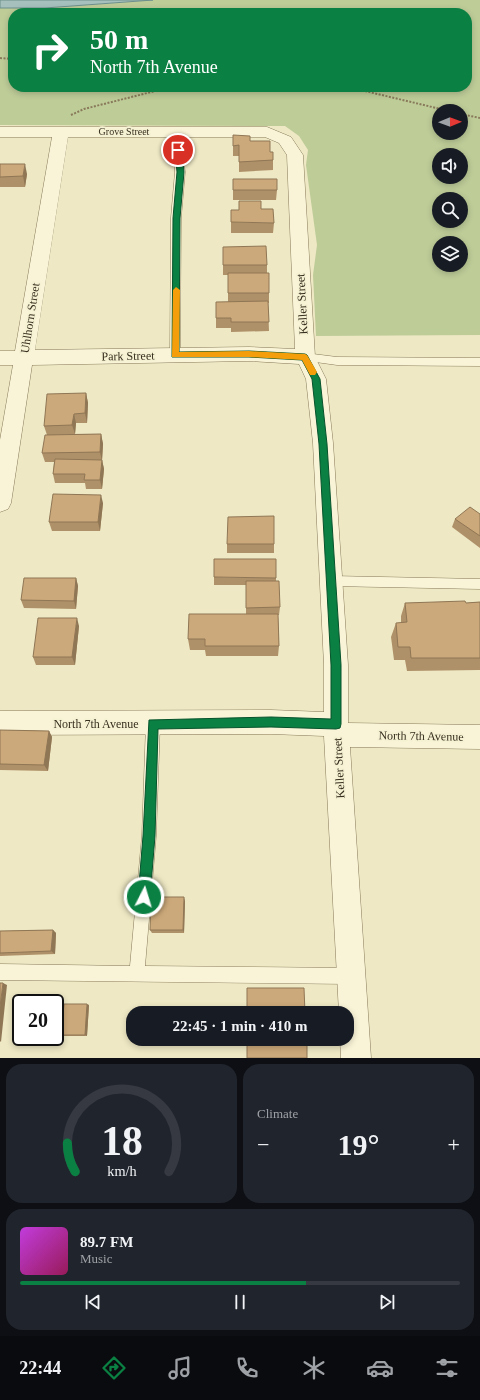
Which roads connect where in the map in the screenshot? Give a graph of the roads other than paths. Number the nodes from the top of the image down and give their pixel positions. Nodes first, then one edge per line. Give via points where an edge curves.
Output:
1 (176, 131) junction
2 (0, 132) edge
3 (61, 132) junction
4 (272, 133) joint
5 (175, 355) junction
6 (24, 357) junction
7 (305, 357) junction
8 (0, 358) edge
9 (480, 362) edge
10 (0, 503) edge
11 (331, 581) junction
12 (480, 584) edge
13 (0, 723) edge
14 (152, 724) junction
15 (337, 730) junction
16 (480, 737) edge
17 (0, 972) edge
18 (137, 974) junction
19 (351, 976) junction
20 (356, 1058) edge

1 - 3 street, Grove Street
1 - 4 street, Grove Street
1 - 5 lane via 180,172 176,218
2 - 3 street, Grove Street
3 - 6 street, Uhlhorn Street
4 - 7 street, Keller Street via 285,140 295,155
5 - 6 street, Park Street
5 - 7 street, Park Street via 249,354
6 - 8 street, Park Street
6 - 10 street, Uhlhorn Street
7 - 9 lane via 337,361
7 - 11 street, Keller Street via 316,379 323,444
11 - 12 lane
11 - 15 street, Keller Street
13 - 14 street, North 7th Avenue
14 - 15 street, North 7th Avenue via 271,722
14 - 18 lane via 149,836
15 - 16 street, North 7th Avenue
15 - 19 street, Keller Street
17 - 18 lane
18 - 19 lane
19 - 20 street, Keller Street

